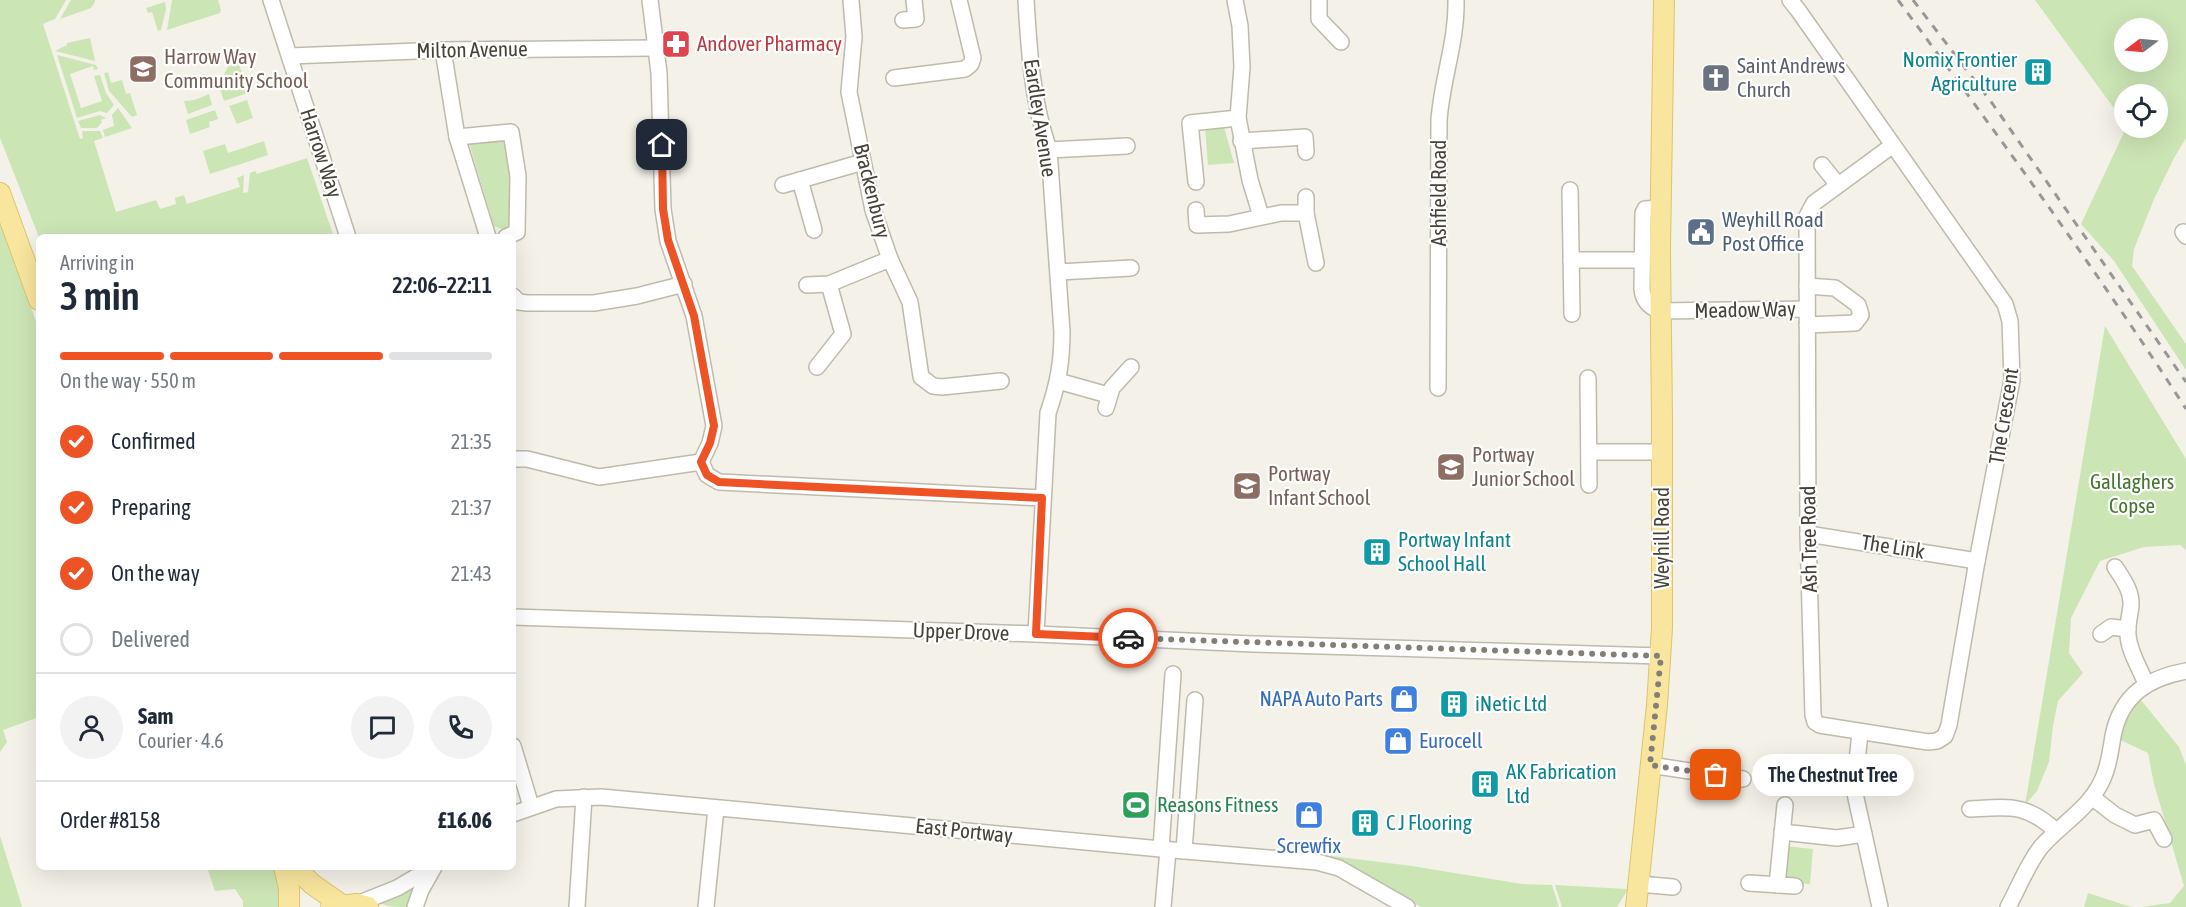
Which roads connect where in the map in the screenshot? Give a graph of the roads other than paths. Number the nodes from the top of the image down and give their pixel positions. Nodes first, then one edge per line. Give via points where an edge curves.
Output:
1 (271, 0) edge
2 (650, 0) edge
3 (851, 0) edge
4 (914, 0) edge
5 (959, 0) edge
6 (1026, 0) edge
7 (1235, 0) edge
8 (1319, 0) edge
9 (1456, 0) edge
10 (1664, 0) edge
11 (1790, 0) edge
12 (903, 20) dead end
13 (1341, 42) dead end
14 (655, 48) junction
15 (443, 50) junction
16 (290, 56) junction
17 (894, 78) dead end
18 (1238, 118) junction
19 (457, 137) junction
20 (1241, 141) junction
21 (1309, 141) dead end
22 (1893, 145) junction
23 (1127, 146) dead end
24 (1049, 150) junction
25 (863, 162) junction
26 (1822, 165) dead end
27 (800, 180) junction
28 (1196, 182) dead end
29 (783, 185) dead end
30 (1838, 185) junction
31 (1570, 190) dead end
32 (0, 193) edge
33 (1306, 196) dead end
34 (1660, 208) junction
35 (1306, 213) junction
36 (1261, 216) junction
37 (1196, 223) dead end
38 (814, 230) dead end
39 (347, 234) edge
40 (487, 234) edge
41 (512, 234) edge
42 (890, 259) junction
43 (1571, 260) junction
44 (1641, 260) junction
45 (1316, 263) dead end
46 (1131, 268) dead end
47 (1059, 272) junction
48 (684, 284) junction
49 (829, 284) junction
50 (807, 285) dead end
51 (1807, 286) junction
52 (36, 292) edge
53 (516, 299) edge
54 (1660, 311) junction
55 (1572, 314) dead end
56 (1807, 317) junction
57 (817, 367) dead end
58 (1131, 367) dead end
59 (1588, 378) dead end
60 (1001, 381) dead end
61 (1058, 381) junction
62 (1438, 388) dead end
63 (1589, 452) junction
64 (1662, 452) junction
65 (516, 459) edge
66 (701, 462) junction
67 (1589, 485) dead end
68 (1042, 498) junction
69 (1808, 534) junction
70 (1977, 561) junction
71 (2115, 567) dead end
72 (516, 617) edge
73 (2128, 629) junction
74 (1036, 634) junction
75 (2101, 634) dead end
76 (1661, 656) junction
77 (2186, 671) edge
78 (1173, 674) dead end
79 (2145, 684) junction
80 (1195, 700) dead end
81 (1860, 733) junction
82 (516, 756) edge
83 (1650, 765) junction
84 (1743, 779) dead end
85 (584, 797) junction
86 (2092, 797) junction
87 (1785, 805) dead end
88 (531, 806) junction
89 (716, 808) junction
90 (1970, 809) dead end
91 (516, 813) edge
92 (2056, 831) junction
93 (1782, 832) junction
94 (1864, 834) junction
95 (2164, 839) dead end
96 (1171, 850) junction
97 (285, 870) edge
98 (298, 870) edge
99 (428, 870) edge
100 (431, 870) edge
101 (1749, 883) dead end
102 (1777, 885) junction
103 (1795, 886) dead end
104 (1673, 887) dead end
105 (1635, 898) edge
106 (350, 906) edge
107 (289, 907) edge
108 (415, 907) edge
109 (577, 907) edge
110 (706, 907) edge
111 (1163, 907) edge
112 (1407, 907) edge
113 (1880, 907) edge
114 (2008, 907) edge

1 - 16 street, Harrow Way
2 - 14 street
3 - 25 street, Brackenbury via 854,38 849,92
4 - 12 street via 916,19
5 - 17 street via 973,57 971,64 965,69
6 - 24 street, Eardley Avenue via 1030,63
7 - 18 street via 1242,67
8 - 13 street via 1319,19
9 - 62 street, Ashfield Road via 1454,36 1439,120
10 - 34 main road, Weyhill Road
11 - 22 street, The Crescent
14 - 15 street, Milton Avenue
14 - 48 street via 663,209 668,240
15 - 16 street, Milton Avenue
15 - 19 street
16 - 39 street, Harrow Way
18 - 20 street
18 - 28 street via 1190,123
19 - 40 street
19 - 41 street via 511,132 518,176 516,232
20 - 21 street
20 - 36 street
22 - 30 street, Meadow Way
22 - 70 street, The Crescent via 2009,314 2012,380
23 - 24 street
24 - 47 street, Eardley Avenue
25 - 27 street
25 - 42 street, Brackenbury via 873,210
26 - 30 street
27 - 29 street
27 - 38 street
30 - 51 street, Meadow Way via 1809,211
31 - 43 street
32 - 52 main road
33 - 35 street
34 - 44 street via 1645,209 1643,213
34 - 54 main road, Weyhill Road
35 - 36 street
35 - 45 street
36 - 37 street via 1229,224
42 - 49 street
42 - 60 street, Brackenbury via 910,302 921,377 942,387
43 - 44 street
43 - 55 street
44 - 54 street via 1643,296 1649,306
46 - 47 street
47 - 61 street, Eardley Avenue via 1062,360
48 - 53 street via 594,303 527,303
48 - 66 street via 694,316 714,426
49 - 50 street
49 - 57 street via 843,334
51 - 56 street, Meadow Way
51 - 56 street, Meadow Way via 1835,288 1858,305 1861,315 1855,323
54 - 56 street, Meadow Way
54 - 64 main road, Weyhill Road
56 - 69 street, Ash Tree Road
58 - 61 street via 1112,387 1107,402
59 - 63 street
61 - 68 street, Eardley Avenue via 1048,413
63 - 64 street
63 - 67 street
64 - 76 main road, Weyhill Road
65 - 66 street via 599,477
66 - 68 street via 707,475 719,482
68 - 74 street, Eardley Avenue
69 - 70 street, The Link
69 - 81 street, Ash Tree Road via 1813,715 1820,725
70 - 81 street, The Crescent via 1945,736 1928,742
71 - 73 street via 2130,595
72 - 74 street, Upper Drove
73 - 75 street via 2111,627
73 - 79 street via 2130,646
74 - 76 street, Upper Drove
76 - 83 main road, Weyhill Road
77 - 79 street
78 - 96 street
79 - 86 street via 2118,719 2105,775
80 - 96 street
81 - 94 street via 1854,789
82 - 88 street
83 - 84 street
83 - 105 main road, Weyhill Road
85 - 88 street, East Portway
85 - 89 street, East Portway
85 - 109 street
86 - 92 street
86 - 95 street via 2135,825 2157,817
87 - 93 street
88 - 91 street, East Portway
89 - 96 street, East Portway
89 - 110 street
90 - 92 street via 2018,807
92 - 114 street via 2031,862
93 - 94 street via 1837,838
93 - 102 street
94 - 113 street
96 - 111 street
96 - 112 street, East Portway via 1328,864
97 - 107 main road
98 - 106 main road via 312,884
99 - 106 street via 397,888
100 - 108 street
101 - 102 street
102 - 103 street
104 - 105 street

